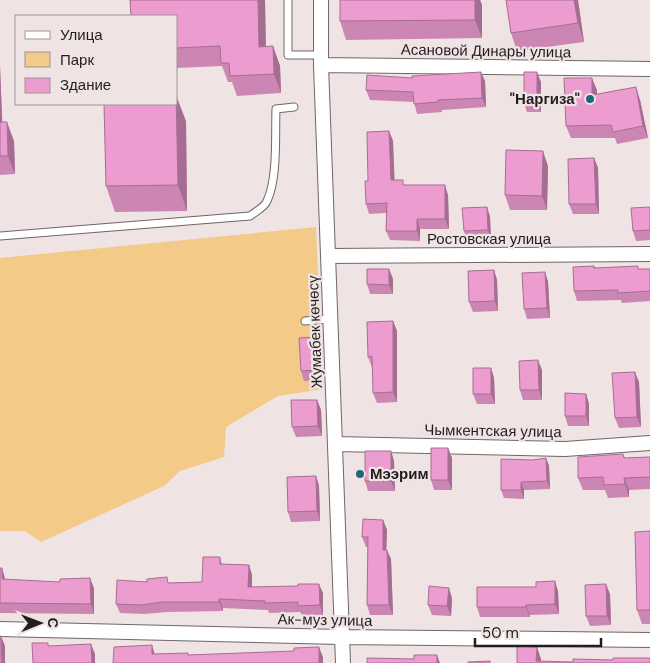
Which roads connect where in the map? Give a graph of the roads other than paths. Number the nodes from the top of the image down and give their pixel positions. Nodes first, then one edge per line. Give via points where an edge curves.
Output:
1 (288, 0) edge
2 (321, 0) edge
3 (321, 60) junction
4 (650, 69) edge
5 (294, 107) dead end
6 (0, 236) edge
7 (650, 254) edge
8 (328, 256) junction
9 (330, 319) junction
10 (305, 321) dead end
11 (650, 443) edge
12 (335, 444) junction
13 (0, 629) edge
14 (342, 637) junction
15 (650, 640) edge
16 (343, 663) edge

1 - 3 lane via 288,55
2 - 3 street, Жумабек көчөсү
3 - 4 street, Асановой Динары улица
3 - 8 street, Жумабек көчөсү
5 - 6 lane via 276,109 274,167 267,203 250,216
7 - 8 street, Ростовская улица
8 - 9 street, Жумабек көчөсү
9 - 10 lane
9 - 12 street, Жумабек көчөсү
11 - 12 street, Чымкентская улица via 565,449
12 - 14 street, Жумабек көчөсү
13 - 14 street, Ак-муз улица
14 - 15 street, Ак-муз улица
14 - 16 street, Жумабек көчөсү

